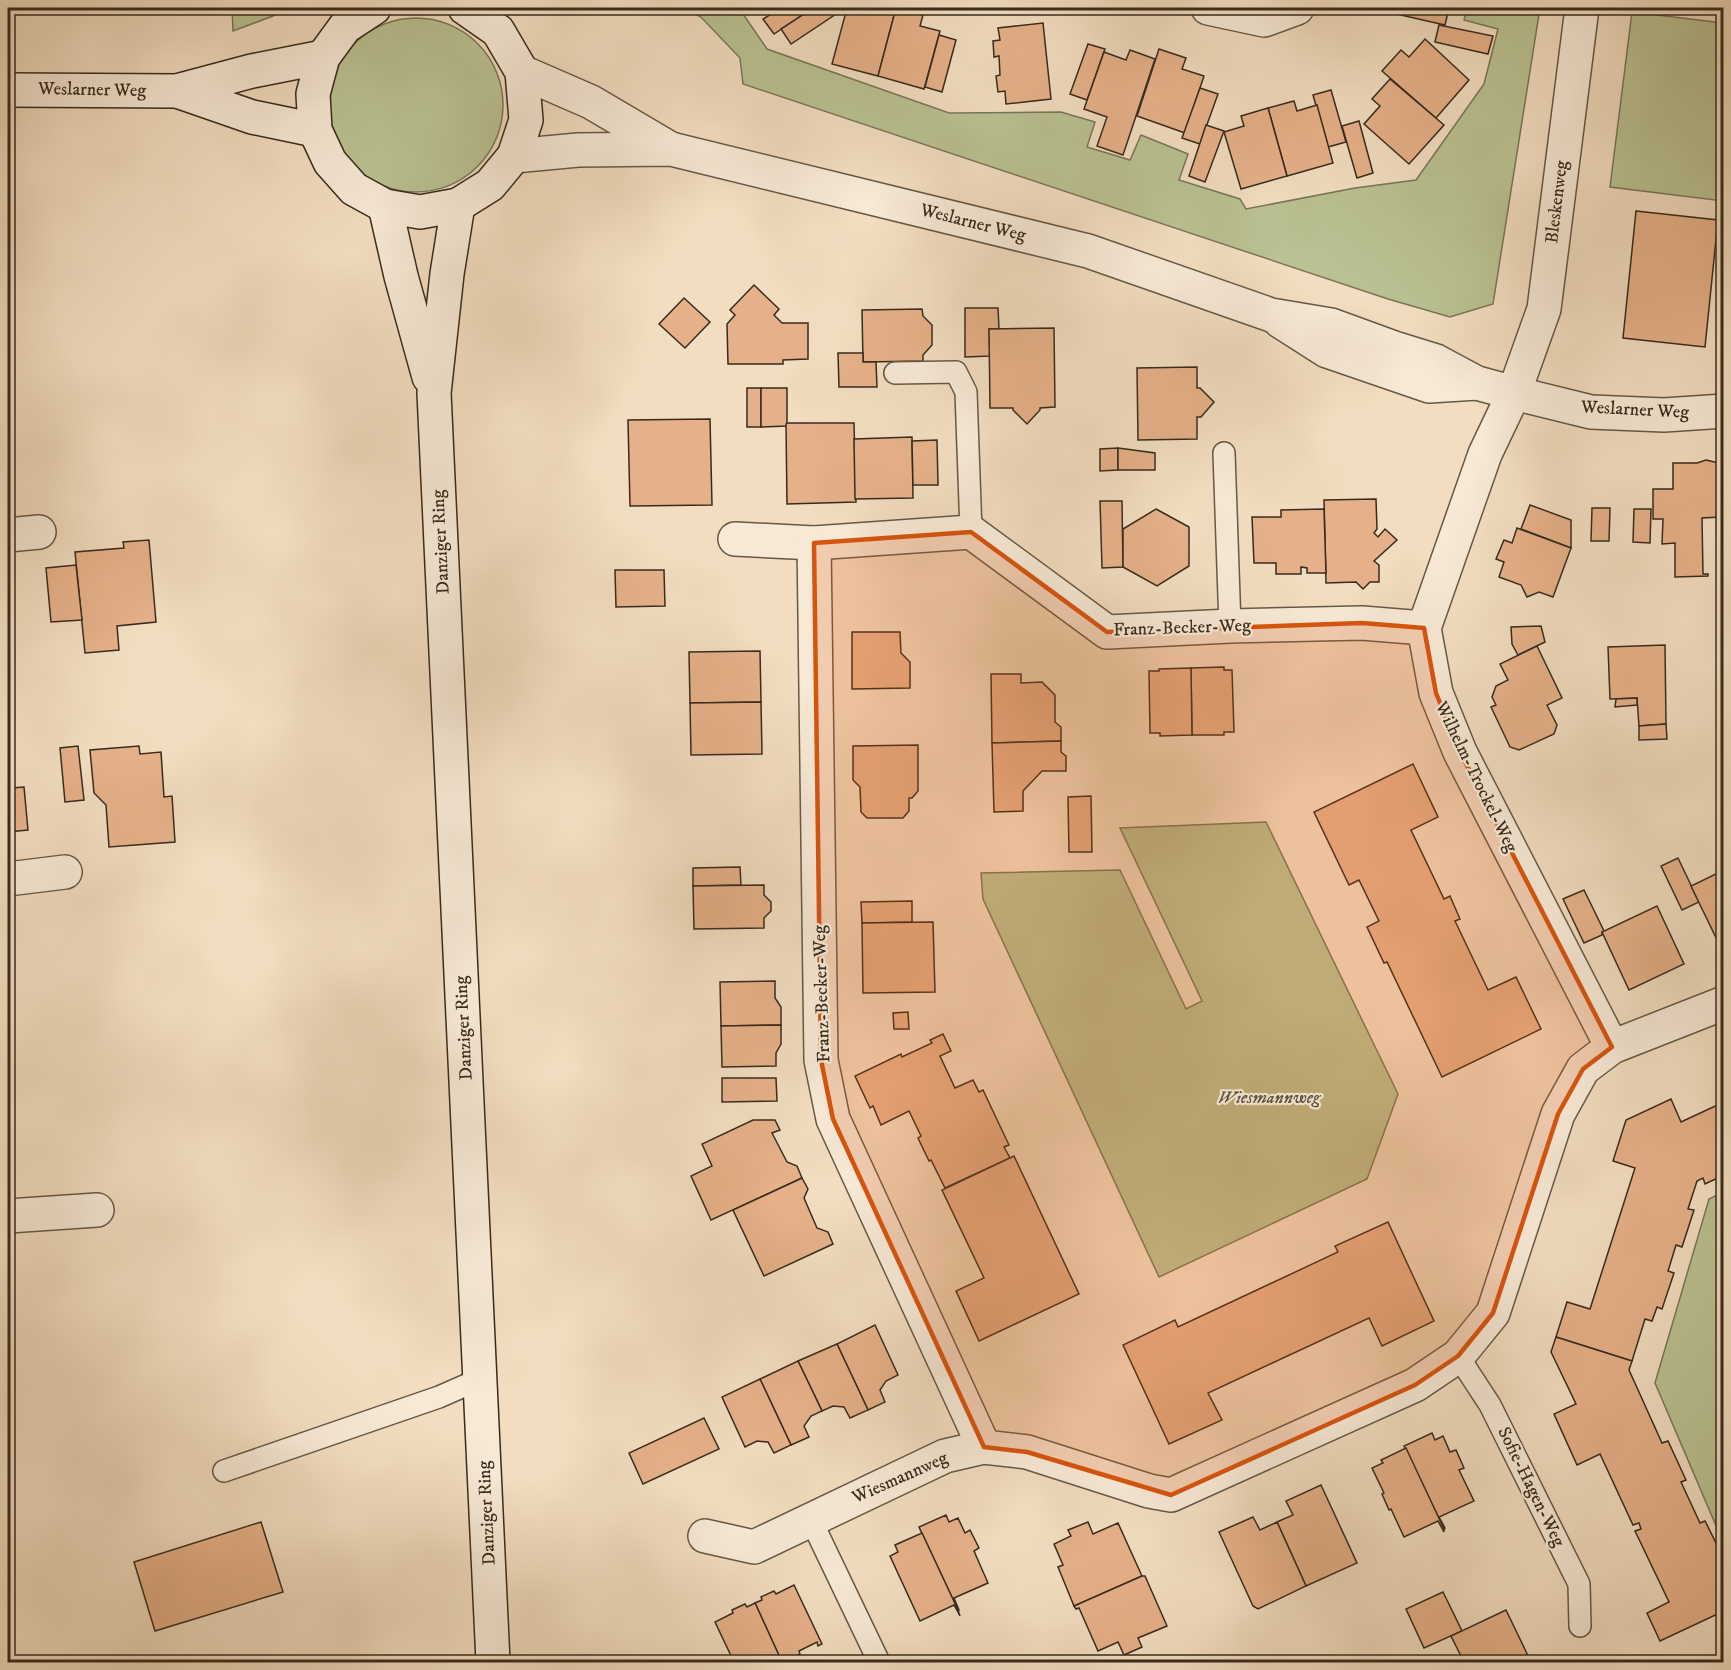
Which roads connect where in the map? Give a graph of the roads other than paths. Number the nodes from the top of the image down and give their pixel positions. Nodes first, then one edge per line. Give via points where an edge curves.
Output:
1 (374, 8) edge
2 (465, 8) edge
3 (1208, 8) edge
4 (1297, 8) edge
5 (1582, 8) edge
6 (323, 57) junction
7 (522, 72) junction
8 (8, 90) edge
9 (177, 91) junction
10 (315, 130) junction
11 (671, 149) junction
12 (514, 156) junction
13 (458, 205) junction
14 (385, 206) junction
15 (895, 373) dead end
16 (434, 393) junction
17 (1514, 393) junction
18 (1724, 411) edge
19 (1224, 453) dead end
20 (971, 532) junction
21 (735, 539) dead end
22 (814, 543) junction
23 (1230, 626) junction
24 (1424, 628) junction
25 (65, 872) dead end
26 (8, 879) edge
27 (1724, 1003) edge
28 (1612, 1047) junction
29 (97, 1210) dead end
30 (8, 1216) edge
31 (1458, 1356) junction
32 (480, 1379) junction
33 (984, 1447) junction
34 (224, 1470) dead end
35 (811, 1520) junction
36 (705, 1536) dead end
37 (1580, 1626) dead end
38 (494, 1662) edge
39 (879, 1662) edge

1 - 6 street via 345,27
2 - 7 street via 498,31
3 - 4 street via 1264,20
5 - 17 street, Bleskenweg via 1544,309
6 - 9 street, Weslarner Weg
6 - 10 street via 313,94
7 - 11 street, Weslarner Weg via 591,102
7 - 12 street via 526,120
8 - 9 street, Weslarner Weg
9 - 10 street, Weslarner Weg via 252,117
10 - 14 street via 330,162 354,189
11 - 12 street, Weslarner Weg via 578,150
11 - 17 street, Weslarner Weg via 1088,252 1271,315 1331,325 1436,361 1477,383
12 - 13 street via 490,185
13 - 14 street via 420,212
13 - 16 street, Danziger Ring
14 - 16 street, Danziger Ring
15 - 20 lane via 956,372 966,392
16 - 32 street, Danziger Ring
17 - 18 street, Weslarner Weg via 1591,412 1664,415
17 - 24 street, Wilhelm-Trockel-Weg via 1485,454
19 - 23 lane
20 - 22 street
20 - 23 street, Franz-Becker-Weg via 1107,632
21 - 22 street
22 - 33 street, Franz-Becker-Weg via 821,1060 833,1119
23 - 24 street, Franz-Becker-Weg via 1362,623
24 - 28 street, Wilhelm-Trockel-Weg via 1436,693 1460,752
25 - 26 street
27 - 28 street, Wiesmannweg
28 - 31 street, Wiesmannweg via 1583,1069 1558,1114 1493,1314
29 - 30 street
31 - 33 street, Wiesmannweg via 1415,1385 1170,1496 1027,1452
31 - 37 lane, Sofie-Hagen-Weg via 1490,1405 1579,1584
32 - 34 lane via 439,1397
32 - 38 street, Danziger Ring
33 - 35 street, Wiesmannweg via 945,1456
35 - 36 street, Wiesmannweg via 754,1547
35 - 39 lane

